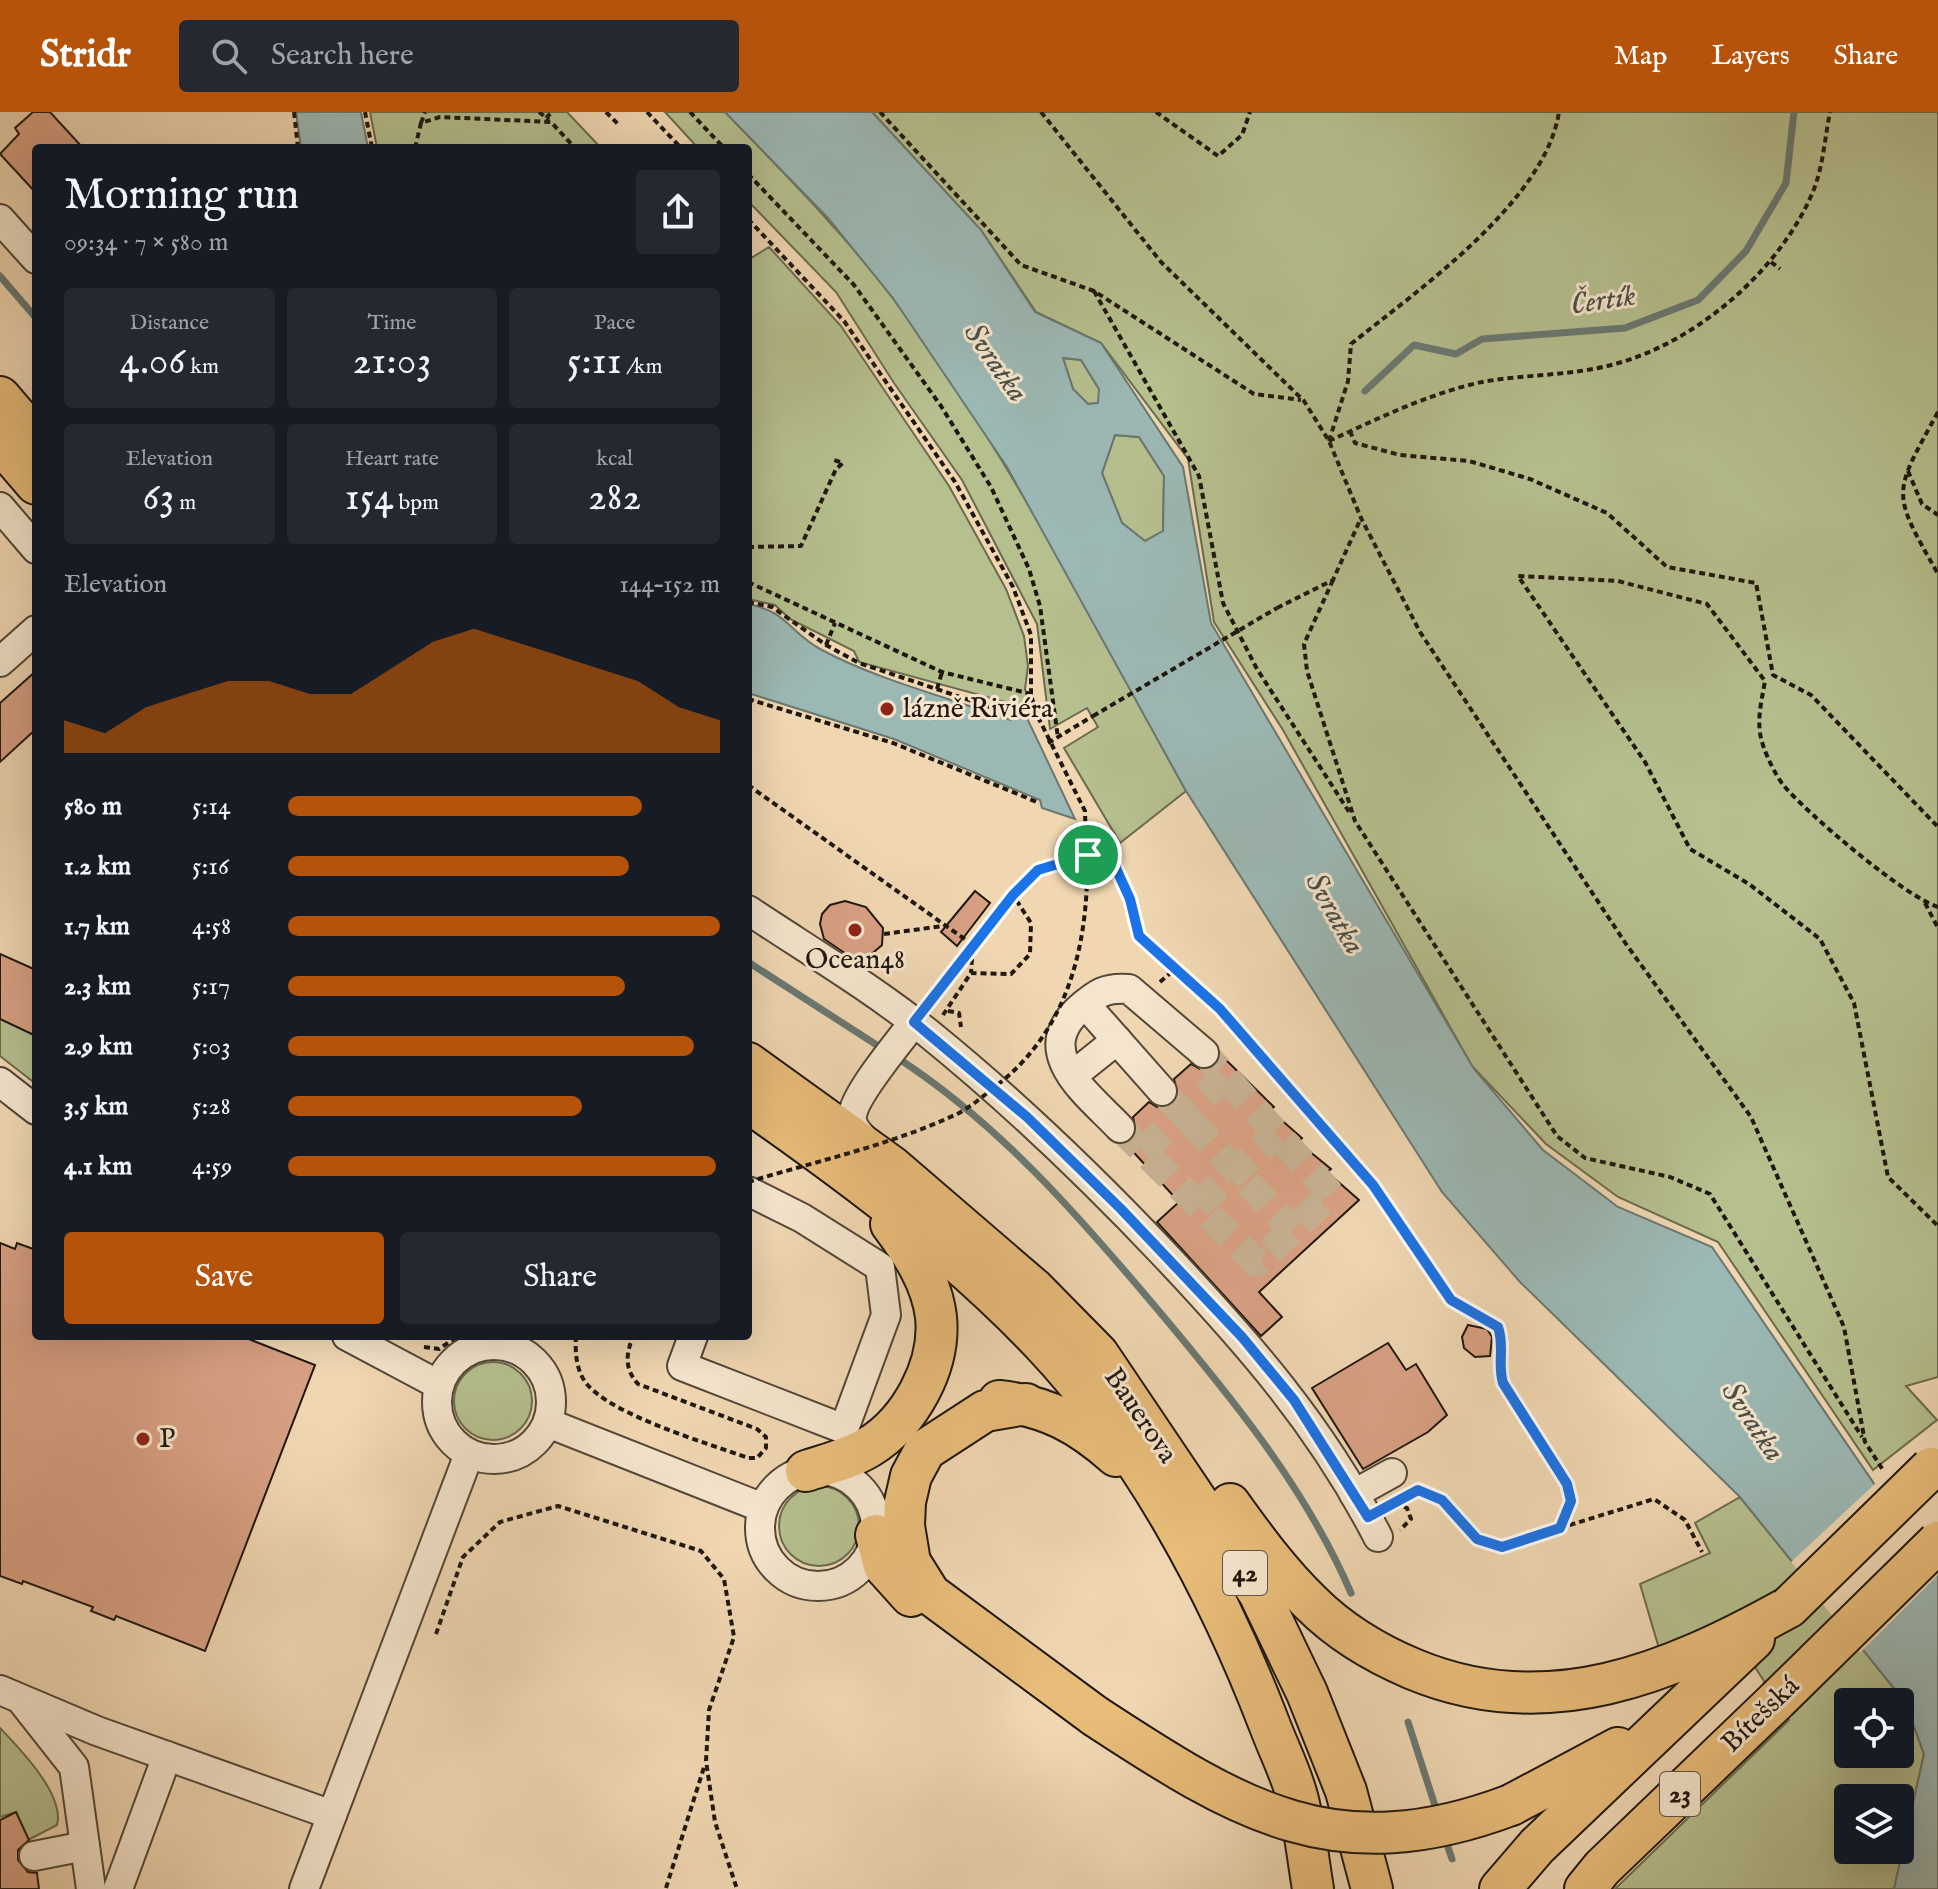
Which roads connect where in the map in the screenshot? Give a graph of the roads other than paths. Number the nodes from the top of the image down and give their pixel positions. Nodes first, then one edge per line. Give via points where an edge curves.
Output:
1 (0, 219) edge
2 (32, 255) edge
3 (0, 397) edge
4 (32, 434) edge
5 (0, 442) edge
6 (32, 479) edge
7 (0, 507) edge
8 (32, 544) edge
9 (32, 634) edge
10 (0, 662) edge
11 (752, 913) edge
12 (1085, 1004) junction
13 (915, 1031) junction
14 (1117, 1040) junction
15 (1204, 1053) tunnel mouth
16 (1072, 1076) junction
17 (0, 1082) edge
18 (756, 1082) edge
19 (1162, 1091) tunnel mouth
20 (856, 1103) junction
21 (32, 1107) edge
22 (1120, 1128) tunnel mouth
23 (881, 1178) junction
24 (752, 1193) edge
25 (355, 1340) edge
26 (692, 1340) edge
27 (518, 1342) edge
28 (1098, 1354) junction
29 (439, 1385) junction
30 (1026, 1404) junction
31 (548, 1423) junction
32 (469, 1454) junction
33 (1935, 1464) edge
34 (806, 1471) junction
35 (1392, 1473) dead end
36 (1151, 1488) junction
37 (763, 1508) junction
38 (875, 1524) junction
39 (1938, 1542) edge
40 (1739, 1643) junction
41 (1007, 1654) junction
42 (10, 1694) edge
43 (1691, 1699) junction
44 (167, 1756) junction
45 (332, 1815) junction
46 (85, 1846) junction
47 (34, 1856) dead end
48 (1594, 1879) edge
49 (1312, 1885) edge
50 (91, 1889) edge
51 (118, 1889) edge
52 (304, 1889) edge
53 (1372, 1889) edge
54 (1500, 1889) edge
55 (1566, 1889) edge

1 - 2 street
3 - 4 highway
5 - 6 highway
7 - 8 street
9 - 10 street
11 - 13 street
12 - 14 street
12 - 15 street via 1098,992 1129,989
12 - 16 street via 1064,1022 1059,1049
13 - 20 street
13 - 35 street via 1027,1117 1242,1337 1294,1400 1367,1516
14 - 16 street
14 - 19 street
16 - 22 street
17 - 21 street
18 - 20 street via 827,1103
18 - 23 highway, Bauerova / 42
20 - 23 street via 852,1120
23 - 28 highway, Bauerova / 42 via 1048,1302
23 - 34 highway via 921,1267 936,1317 935,1342 923,1385 904,1419 870,1447
23 - 36 highway, 42 via 920,1228 1041,1342 1090,1397
24 - 26 street via 880,1267 886,1315 844,1429 682,1366
25 - 29 street
27 - 29 street via 473,1348 457,1358
27 - 31 street via 549,1386
28 - 40 highway via 1218,1489 1277,1569 1344,1632 1391,1660 1479,1690 1563,1693
28 - 53 highway, Bauerova / 42 via 1259,1593 1346,1791
29 - 32 street via 442,1428
30 - 36 highway via 1059,1413 1100,1441
30 - 38 highway via 982,1400 928,1422 904,1445 887,1475
30 - 41 highway via 985,1411 925,1450 905,1502 910,1562 918,1579
31 - 32 street via 531,1445 506,1459
31 - 37 street
32 - 45 street
33 - 40 highway, bridge via 1789,1607
34 - 37 street via 787,1478
34 - 38 street via 823,1470 848,1479 867,1497
36 - 49 highway, Bauerova / 42 via 1202,1576 1257,1690 1297,1797
37 - 38 street via 762,1544 770,1561 799,1583 819,1586 857,1571 870,1555
38 - 41 highway via 884,1566 914,1600
39 - 48 highway, Bítešská / 23, bridge
40 - 43 highway, 23
41 - 43 highway, bridge via 1206,1787 1308,1825 1374,1834 1450,1826 1511,1805 1600,1759
42 - 44 street
42 - 46 street via 74,1767
43 - 54 highway, 23 via 1537,1846
44 - 45 street
44 - 51 street
45 - 52 street
46 - 47 street
46 - 50 street
48 - 55 street

